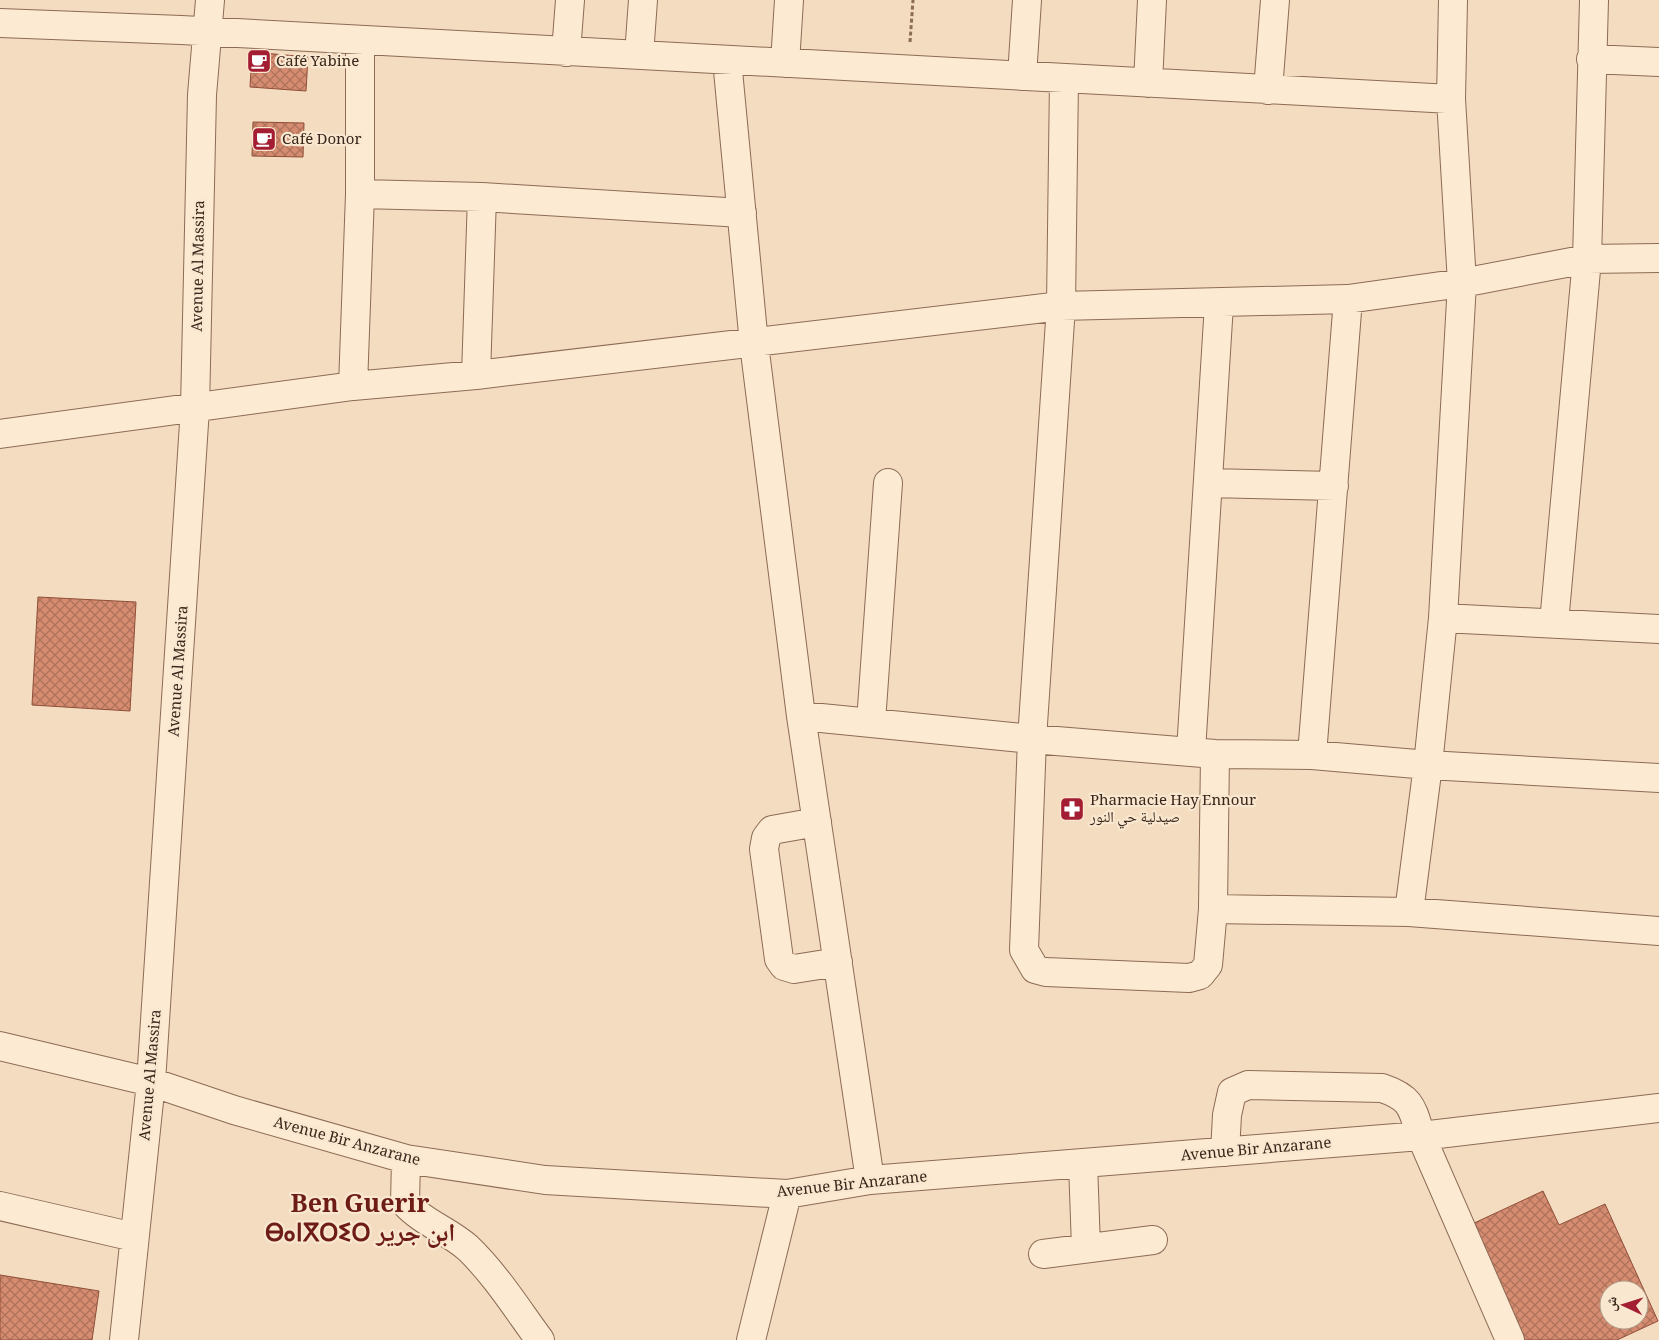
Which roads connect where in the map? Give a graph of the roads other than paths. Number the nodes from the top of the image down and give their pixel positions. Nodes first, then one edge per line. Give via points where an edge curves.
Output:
1 (210, 0) edge
2 (570, 0) edge
3 (643, 0) edge
4 (788, 0) edge
5 (1027, 0) edge
6 (1152, 0) edge
7 (1275, 0) edge
8 (1453, 0) edge
9 (1594, 0) edge
10 (0, 23) edge
11 (208, 32) junction
12 (360, 40) junction
13 (566, 52) junction
14 (639, 55) junction
15 (1591, 59) junction
16 (727, 60) junction
17 (1659, 62) edge
18 (784, 63) junction
19 (1022, 76) junction
20 (1064, 78) junction
21 (1148, 83) junction
22 (1268, 90) junction
23 (1451, 99) junction
24 (360, 194) junction
25 (482, 197) junction
26 (742, 214) junction
27 (1659, 258) edge
28 (1587, 260) junction
29 (1462, 283) junction
30 (1348, 300) junction
31 (1219, 304) junction
32 (1061, 306) junction
33 (754, 344) junction
34 (476, 375) junction
35 (353, 386) junction
36 (195, 408) junction
37 (0, 434) edge
38 (888, 483) dead end
39 (1209, 483) junction
40 (1334, 486) junction
41 (1443, 618) junction
42 (1554, 623) junction
43 (1659, 629) edge
44 (801, 716) junction
45 (871, 722) junction
46 (1032, 739) junction
47 (1203, 752) junction
48 (1312, 755) junction
49 (1428, 765) junction
50 (1659, 778) edge
51 (817, 822) junction
52 (1212, 909) junction
53 (1409, 912) junction
54 (1659, 931) edge
55 (838, 962) junction
56 (0, 1046) edge
57 (151, 1082) junction
58 (1659, 1108) edge
59 (1421, 1136) junction
60 (1225, 1152) junction
61 (406, 1159) junction
62 (1083, 1163) junction
63 (870, 1180) junction
64 (787, 1194) junction
65 (0, 1206) edge
66 (134, 1237) junction
67 (1153, 1240) dead end
68 (1086, 1248) junction
69 (1043, 1254) dead end
70 (124, 1340) edge
71 (540, 1340) edge
72 (751, 1340) edge
73 (1510, 1340) edge

1 - 11 street, Avenue Al Massira
2 - 13 street
3 - 14 street
4 - 18 street
5 - 19 street
6 - 21 street
7 - 22 street
8 - 23 street
9 - 15 street
10 - 11 street
11 - 12 street
11 - 36 street, Avenue Al Massira via 202,95
12 - 13 street
12 - 24 street
13 - 14 street
14 - 16 street
15 - 17 street
15 - 28 street
16 - 18 street
16 - 26 street
18 - 19 street
19 - 20 street
20 - 21 street
20 - 32 street
21 - 22 street
22 - 23 street
23 - 29 street
24 - 25 street
24 - 35 street
25 - 26 street
25 - 34 street
26 - 33 street
27 - 28 street
28 - 29 street
28 - 42 street
29 - 30 street
29 - 41 street
30 - 31 street
30 - 40 street
31 - 32 street
31 - 39 street
32 - 33 street
32 - 46 street
33 - 34 street
33 - 44 street
34 - 35 street
35 - 36 street
36 - 37 street
36 - 57 street, Avenue Al Massira
38 - 45 street
39 - 40 street
39 - 47 street
40 - 48 street
41 - 42 street
41 - 49 street
42 - 43 street
44 - 45 street
44 - 51 street
45 - 46 street
46 - 47 street
46 - 52 street via 1024,950 1035,969 1189,978 1200,975 1208,965
47 - 48 street
47 - 52 street
48 - 49 street
49 - 50 street
49 - 53 street
51 - 55 street
51 - 55 street via 772,830 766,838 764,849 779,959 784,966 794,969
52 - 53 street
53 - 54 street
55 - 63 street
56 - 57 street, Avenue Bir Anzarane
57 - 61 street, Avenue Bir Anzarane via 234,1110
57 - 66 street, Avenue Al Massira
58 - 59 street, Avenue Bir Anzarane
59 - 60 street, Avenue Bir Anzarane
59 - 60 street via 1413,1110 1401,1094 1382,1088 1248,1085 1232,1092
59 - 73 street
60 - 62 street, Avenue Bir Anzarane
61 - 64 street, Avenue Bir Anzarane via 545,1180
61 - 71 street via 405,1203 468,1249 491,1274
62 - 63 street, Avenue Bir Anzarane
62 - 68 street
63 - 64 street, Avenue Bir Anzarane
64 - 72 street
65 - 66 street
66 - 70 street, Avenue Al Massira
67 - 68 street
68 - 69 street

